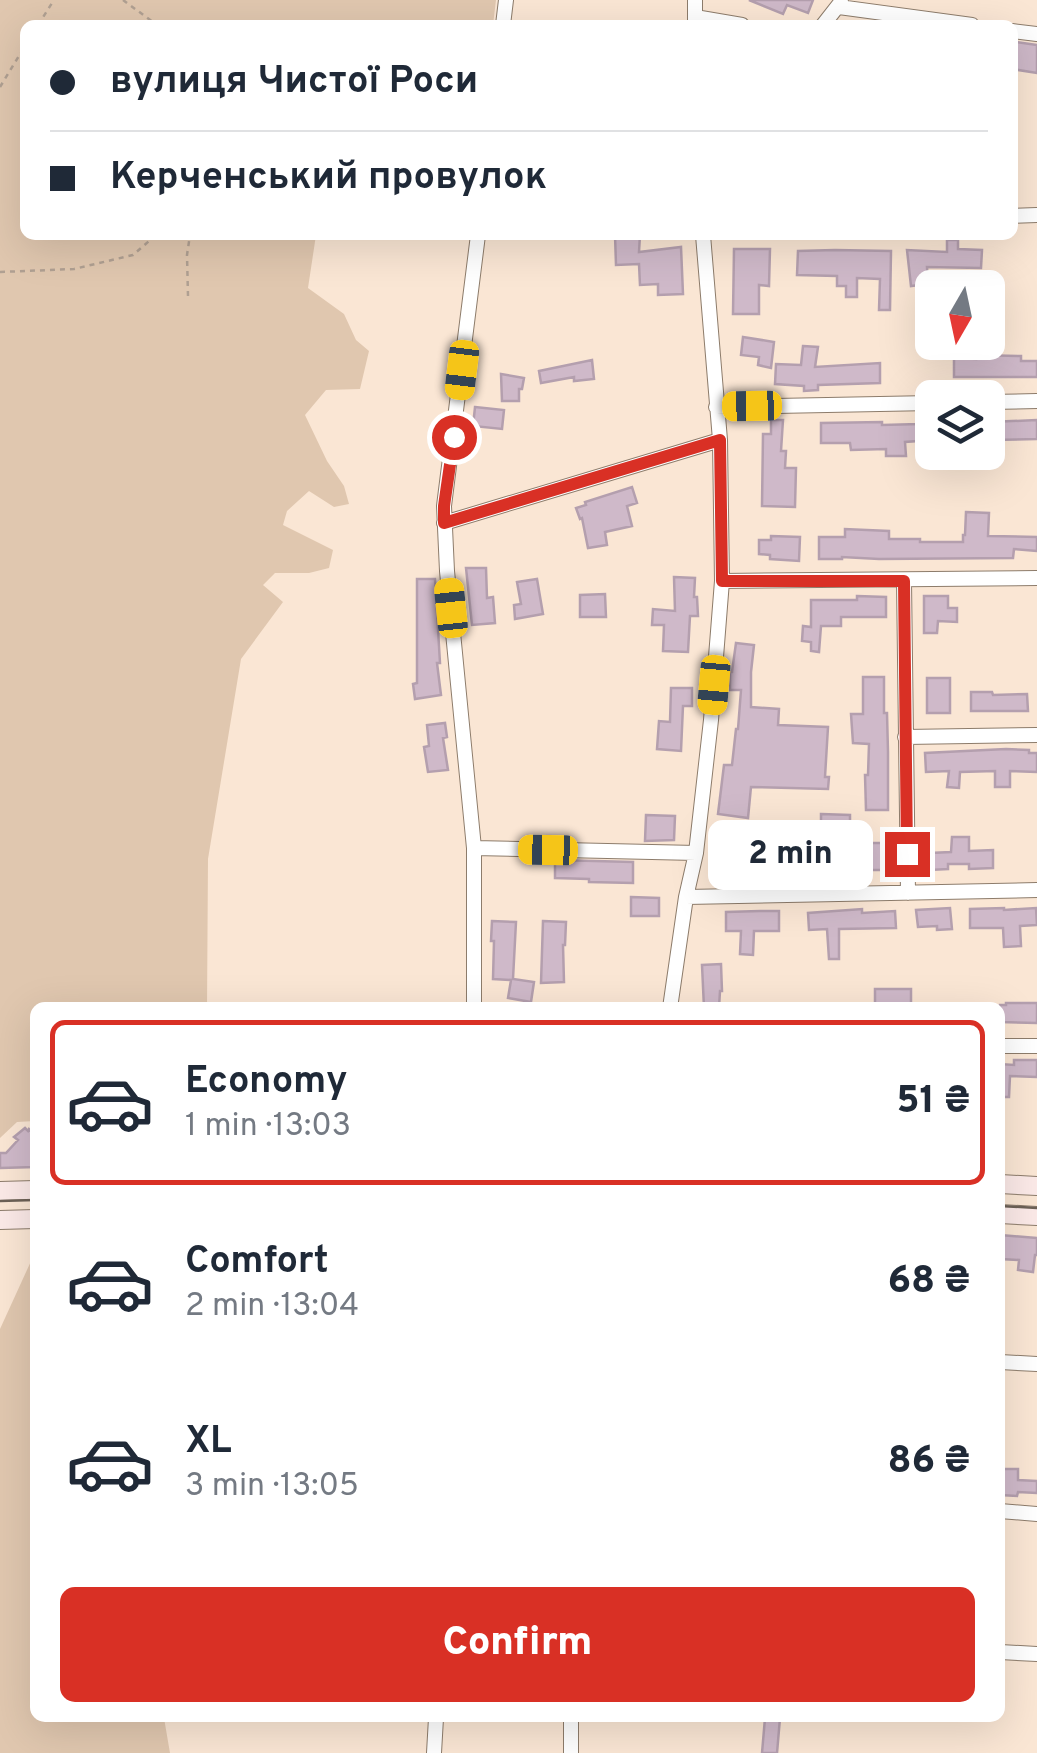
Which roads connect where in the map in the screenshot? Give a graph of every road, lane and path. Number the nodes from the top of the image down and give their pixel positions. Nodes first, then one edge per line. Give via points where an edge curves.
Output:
1 (124, 0) edge
2 (841, 3) edge
3 (151, 20) edge
4 (942, 20) edge
5 (20, 54) edge
6 (0, 86) edge
7 (150, 240) edge
8 (189, 240) edge
9 (477, 240) edge
10 (703, 240) edge
11 (0, 272) edge
12 (188, 296) dead end
13 (1037, 401) edge
14 (1005, 402) edge
15 (915, 403) edge
16 (716, 407) junction
17 (720, 440) junction
18 (444, 523) junction
19 (1037, 578) edge
20 (722, 581) junction
21 (904, 581) junction
22 (1037, 735) edge
23 (905, 738) junction
24 (474, 848) junction
25 (696, 853) junction
26 (1037, 890) edge
27 (908, 892) junction
28 (686, 897) junction
29 (474, 1002) edge
30 (671, 1002) edge
31 (1005, 1046) edge
32 (1037, 1046) edge
33 (1005, 1184) edge
34 (1037, 1186) edge
35 (30, 1190) edge
36 (0, 1191) edge
37 (1005, 1214) edge
38 (1037, 1216) edge
39 (30, 1218) edge
40 (0, 1220) edge
41 (1005, 1362) edge
42 (1037, 1364) edge
43 (1005, 1512) edge
44 (1037, 1514) edge
45 (1005, 1652) edge
46 (1037, 1654) edge
47 (436, 1722) edge
48 (571, 1722) edge
49 (434, 1753) edge
50 (571, 1753) edge

1 - 3 path
2 - 4 street
5 - 6 path
7 - 11 path via 132,256 74,269
8 - 12 path
9 - 18 street
10 - 16 street
13 - 14 street
15 - 16 street
16 - 17 street
17 - 18 street
17 - 20 street
18 - 24 street
19 - 21 street
20 - 21 street
20 - 25 street
21 - 23 street
22 - 23 street
23 - 27 street
24 - 25 street
24 - 29 street
25 - 28 street
26 - 27 street
27 - 28 street
28 - 30 street
31 - 32 street
33 - 34 main road
35 - 36 main road
37 - 38 main road
39 - 40 main road
41 - 42 street
43 - 44 street
45 - 46 street
47 - 49 street
48 - 50 street

